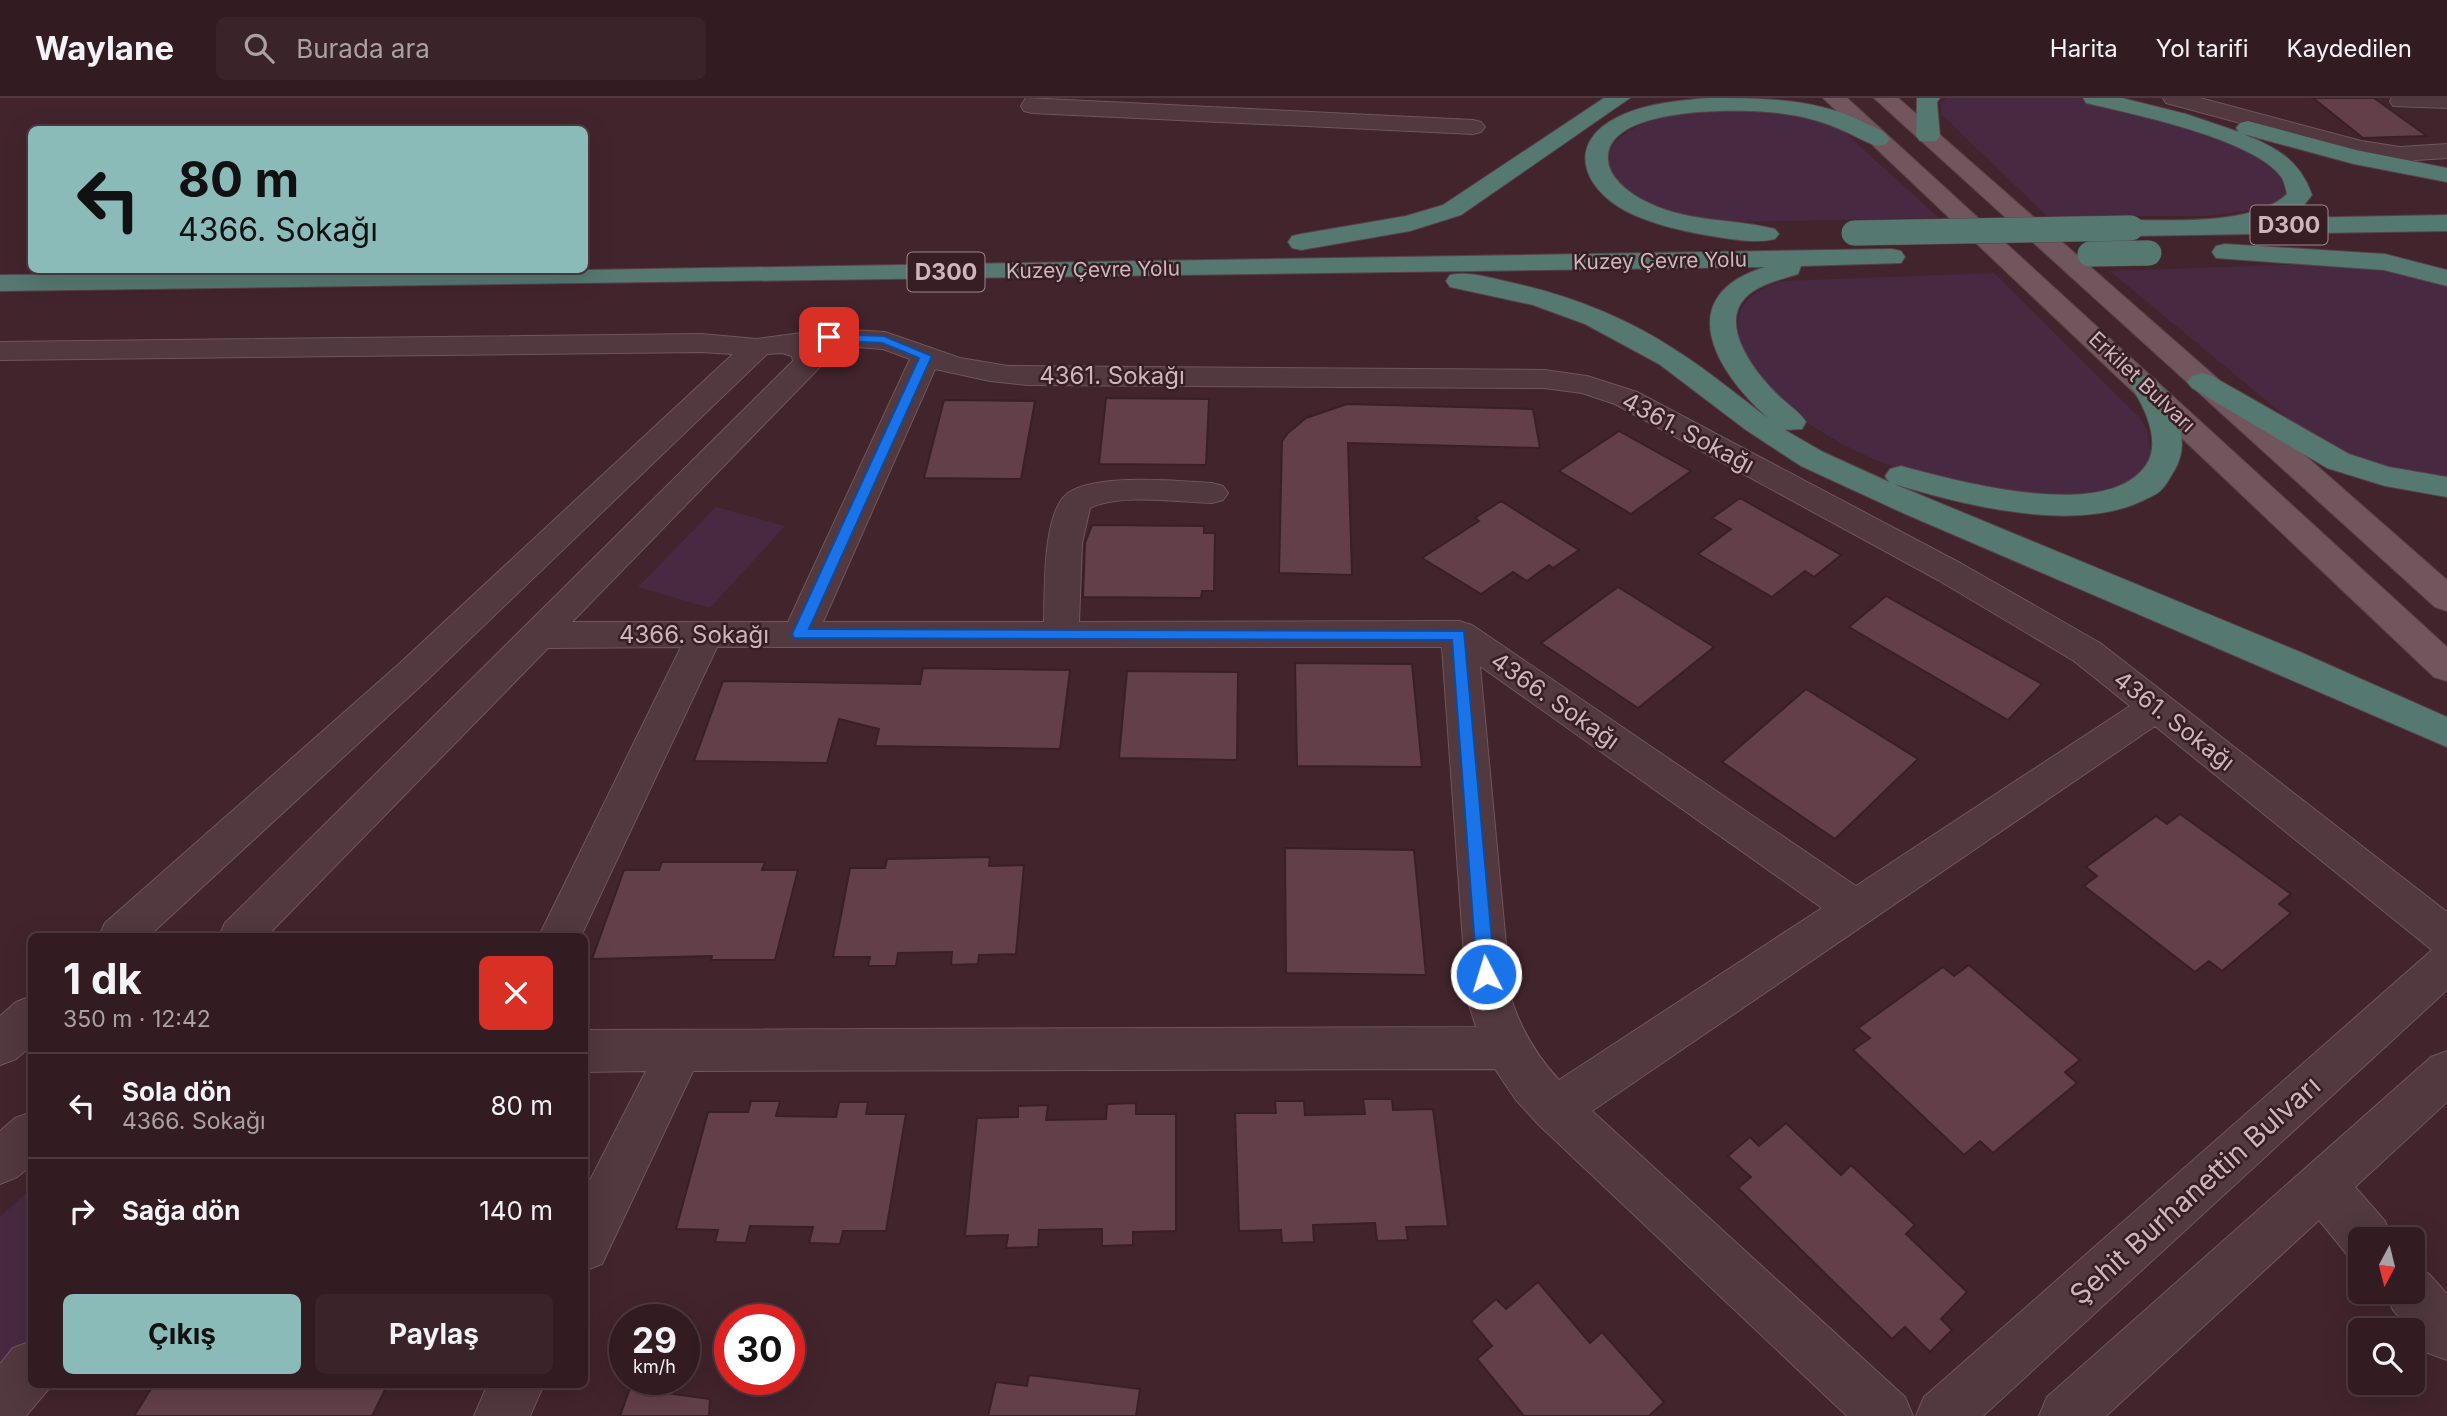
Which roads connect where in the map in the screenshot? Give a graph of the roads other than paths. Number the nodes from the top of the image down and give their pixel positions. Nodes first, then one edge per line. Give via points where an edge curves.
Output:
1 (1037, 98) edge
2 (1619, 98) edge
3 (1834, 98) edge
4 (1885, 98) edge
5 (1929, 98) edge
6 (2094, 98) edge
7 (2141, 98) edge
8 (2174, 98) edge
9 (2447, 101) edge
10 (2401, 102) dead end
11 (1473, 127) dead end
12 (1928, 136) junction
13 (1878, 139) junction
14 (2447, 151) edge
15 (2447, 175) edge
16 (2447, 223) edge
17 (2209, 226) junction
18 (1766, 234) junction
19 (1301, 242) junction
20 (2433, 248) dead end
21 (2187, 253) junction
22 (588, 255) edge
23 (1973, 256) dead end
24 (0, 262) edge
25 (28, 262) edge
26 (1231, 268) junction
27 (2447, 278) edge
28 (0, 283) edge
29 (774, 346) junction
30 (0, 351) edge
31 (926, 356) junction
32 (2202, 382) junction
33 (2145, 385) junction
34 (2447, 486) edge
35 (1212, 493) dead end
36 (2447, 599) edge
37 (800, 634) junction
38 (1061, 634) junction
39 (1459, 634) junction
40 (539, 635) junction
41 (705, 635) junction
42 (2447, 668) edge
43 (2156, 707) junction
44 (2447, 733) edge
45 (1855, 908) junction
46 (123, 933) edge
47 (243, 933) edge
48 (561, 933) edge
49 (2447, 937) edge
50 (2447, 963) edge
51 (28, 1020) edge
52 (0, 1045) edge
53 (28, 1047) edge
54 (1506, 1048) junction
55 (588, 1051) edge
56 (680, 1051) junction
57 (2447, 1072) edge
58 (1556, 1109) junction
59 (28, 1137) edge
60 (0, 1161) edge
61 (2321, 1185) junction
62 (2357, 1227) edge
63 (588, 1238) edge
64 (2421, 1304) edge
65 (2447, 1334) edge
66 (28, 1372) edge
67 (515, 1388) edge
68 (0, 1405) edge
69 (501, 1416) edge
70 (1886, 1416) edge
71 (1943, 1416) edge
72 (2066, 1416) edge

1 - 11 street via 1032,106
2 - 19 highway via 1452,210 1410,223
3 - 13 main road, Erkilet Bulvarı
4 - 12 main road, Erkilet Bulvarı
5 - 12 highway
6 - 17 highway via 2234,138 2278,162 2298,182 2300,194 2288,207
7 - 15 highway via 2354,157
8 - 14 street via 2360,148 2400,154
9 - 10 street
12 - 32 main road, Erkilet Bulvarı
13 - 18 highway via 1811,110 1732,100 1648,114 1623,124 1601,141 1597,169 1610,188 1630,202 1684,223
13 - 33 main road, Erkilet Bulvarı
16 - 17 highway, D300
17 - 18 highway, Kuzey Çevre Yolu / D300, bridge
18 - 19 highway, Kuzey Çevre Yolu / D300
19 - 22 highway, Kuzey Çevre Yolu / D300
20 - 21 highway, D300
21 - 23 highway, D300, bridge
21 - 27 highway via 2385,262
24 - 25 highway
26 - 28 highway, Kuzey Çevre Yolu / D300
26 - 33 highway, Kuzey Çevre Yolu / D300 via 1906,257 1832,262 1772,272 1745,282 1723,312 1728,352 1752,387 1795,425 1837,449 1891,473 1955,492 2041,504 2100,502 2144,486 2162,469 2166,431
26 - 44 highway via 1456,281 1531,295 1584,312 1644,342 1810,458
29 - 30 street
29 - 31 street, 4361. Sokağı via 829,337 867,337
29 - 40 street via 805,352 808,363
29 - 46 street
31 - 37 street
31 - 43 street, 4361. Sokağı via 981,371 1041,377 1544,379 1587,385 1626,398 1961,578 2087,652
32 - 34 highway via 2338,461 2385,476
32 - 36 main road, Erkilet Bulvarı
33 - 42 main road, Erkilet Bulvarı
35 - 38 street via 1091,494 1077,502 1070,513 1064,553
37 - 38 street, 4366. Sokağı
37 - 41 street, 4366. Sokağı
38 - 39 street, 4366. Sokağı
39 - 45 street, 4366. Sokağı
39 - 54 street via 1489,998
40 - 41 street, 4366. Sokağı
40 - 47 street
41 - 48 street
43 - 45 street
43 - 49 street, 4361. Sokağı
45 - 58 street
50 - 71 street, Şehit Burhanettin Bulvarı
51 - 52 street
52 - 53 street
54 - 56 street
54 - 58 street
55 - 56 street
56 - 63 street
57 - 61 street
58 - 70 street
59 - 60 street
61 - 62 street
61 - 72 street
64 - 65 street
66 - 68 street
67 - 69 street

